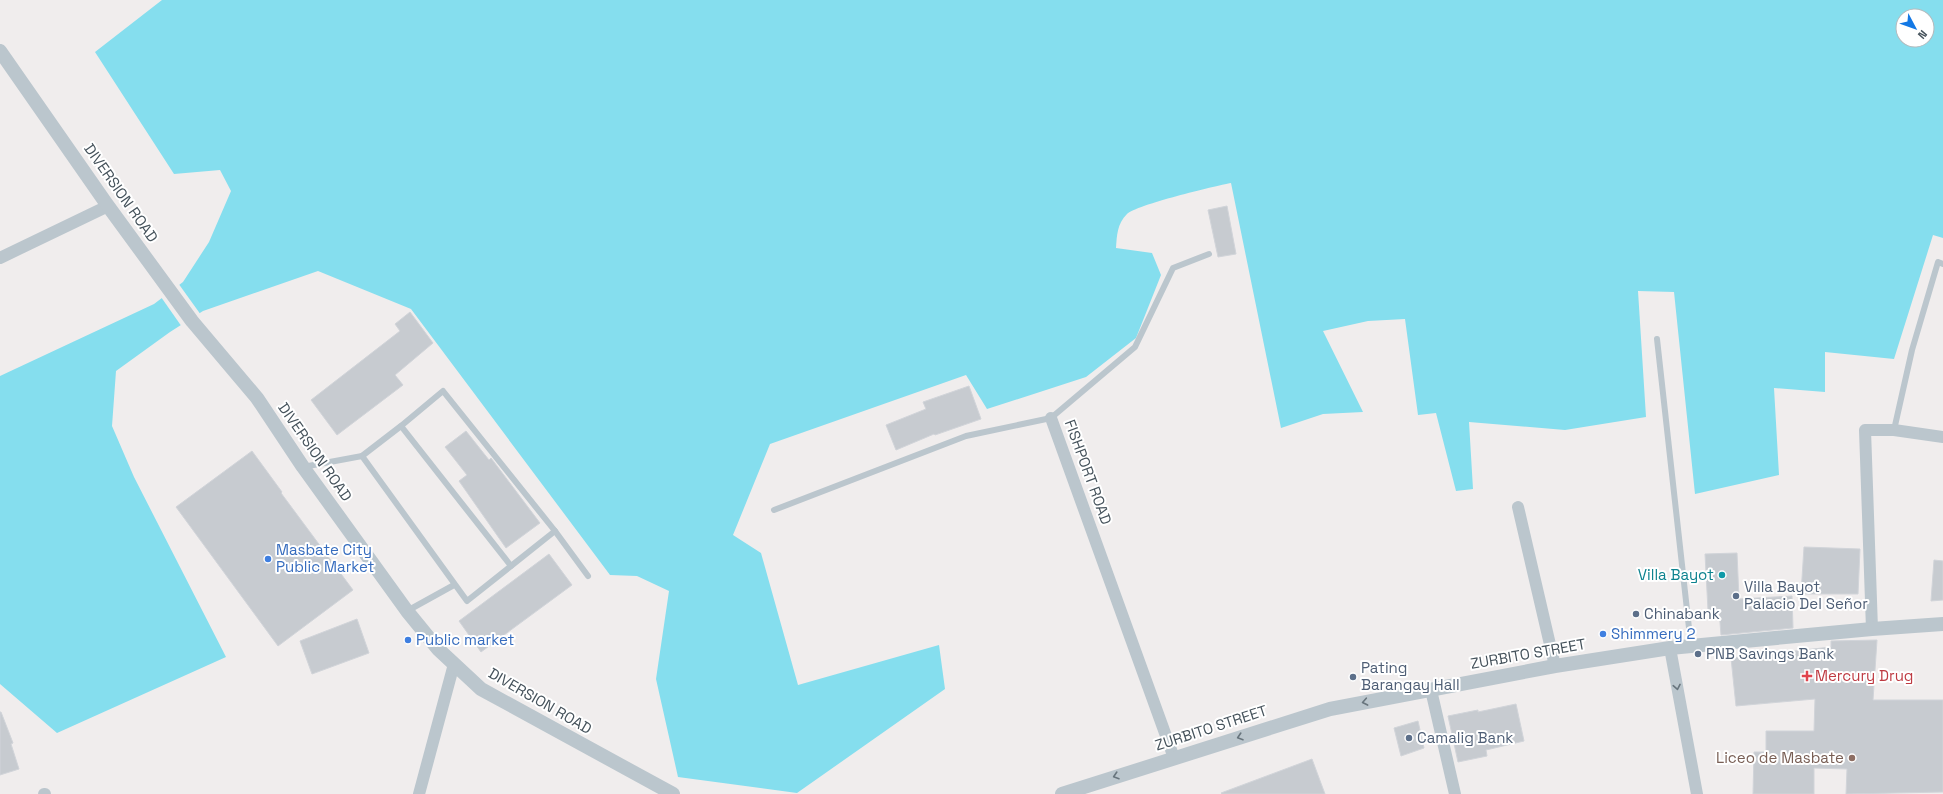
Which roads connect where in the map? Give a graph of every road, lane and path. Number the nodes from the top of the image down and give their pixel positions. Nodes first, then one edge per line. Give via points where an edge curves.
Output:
1 (0, 51) edge
2 (108, 206) junction
3 (1209, 254) dead end
4 (0, 258) edge
5 (1943, 264) edge
6 (1657, 340) dead end
7 (1051, 418) junction
8 (402, 426) junction
9 (1894, 430) junction
10 (1943, 437) edge
11 (362, 456) junction
12 (303, 467) junction
13 (1518, 507) dead end
14 (774, 510) dead end
15 (555, 531) junction
16 (511, 566) junction
17 (588, 576) dead end
18 (454, 585) junction
19 (407, 611) junction
20 (1943, 624) edge
21 (1872, 629) junction
22 (1691, 646) junction
23 (1670, 648) junction
24 (454, 664) junction
25 (1555, 666) junction
26 (1431, 690) junction
27 (1174, 758) junction
28 (419, 794) edge
29 (673, 794) edge
30 (1062, 794) edge
31 (1455, 794) edge
32 (1697, 794) edge

1 - 2 street, DIVERSION ROAD
2 - 4 street
2 - 12 street, DIVERSION ROAD via 192,321 257,398
3 - 7 lane, FISHPORT ROAD via 1173,268 1135,347
5 - 9 lane via 1938,262 1912,350
6 - 22 lane
7 - 14 lane via 966,436
7 - 27 street, FISHPORT ROAD
8 - 11 lane
8 - 15 lane via 443,391
8 - 16 lane
9 - 10 street
9 - 21 street via 1865,430
11 - 12 lane
11 - 18 lane
12 - 19 street, DIVERSION ROAD
13 - 25 street
15 - 16 lane
15 - 17 lane
16 - 18 lane via 466,602
18 - 19 lane
19 - 24 street, DIVERSION ROAD via 438,649
20 - 21 street, ZURBITO STREET
21 - 22 street, ZURBITO STREET
22 - 23 street, ZURBITO STREET
23 - 25 street, ZURBITO STREET
23 -> 32 street
24 - 28 street
24 - 29 street, DIVERSION ROAD via 481,689
25 - 26 street, ZURBITO STREET
26 -> 27 street, ZURBITO STREET via 1330,709
26 - 31 street
27 -> 30 street, ZURBITO STREET

